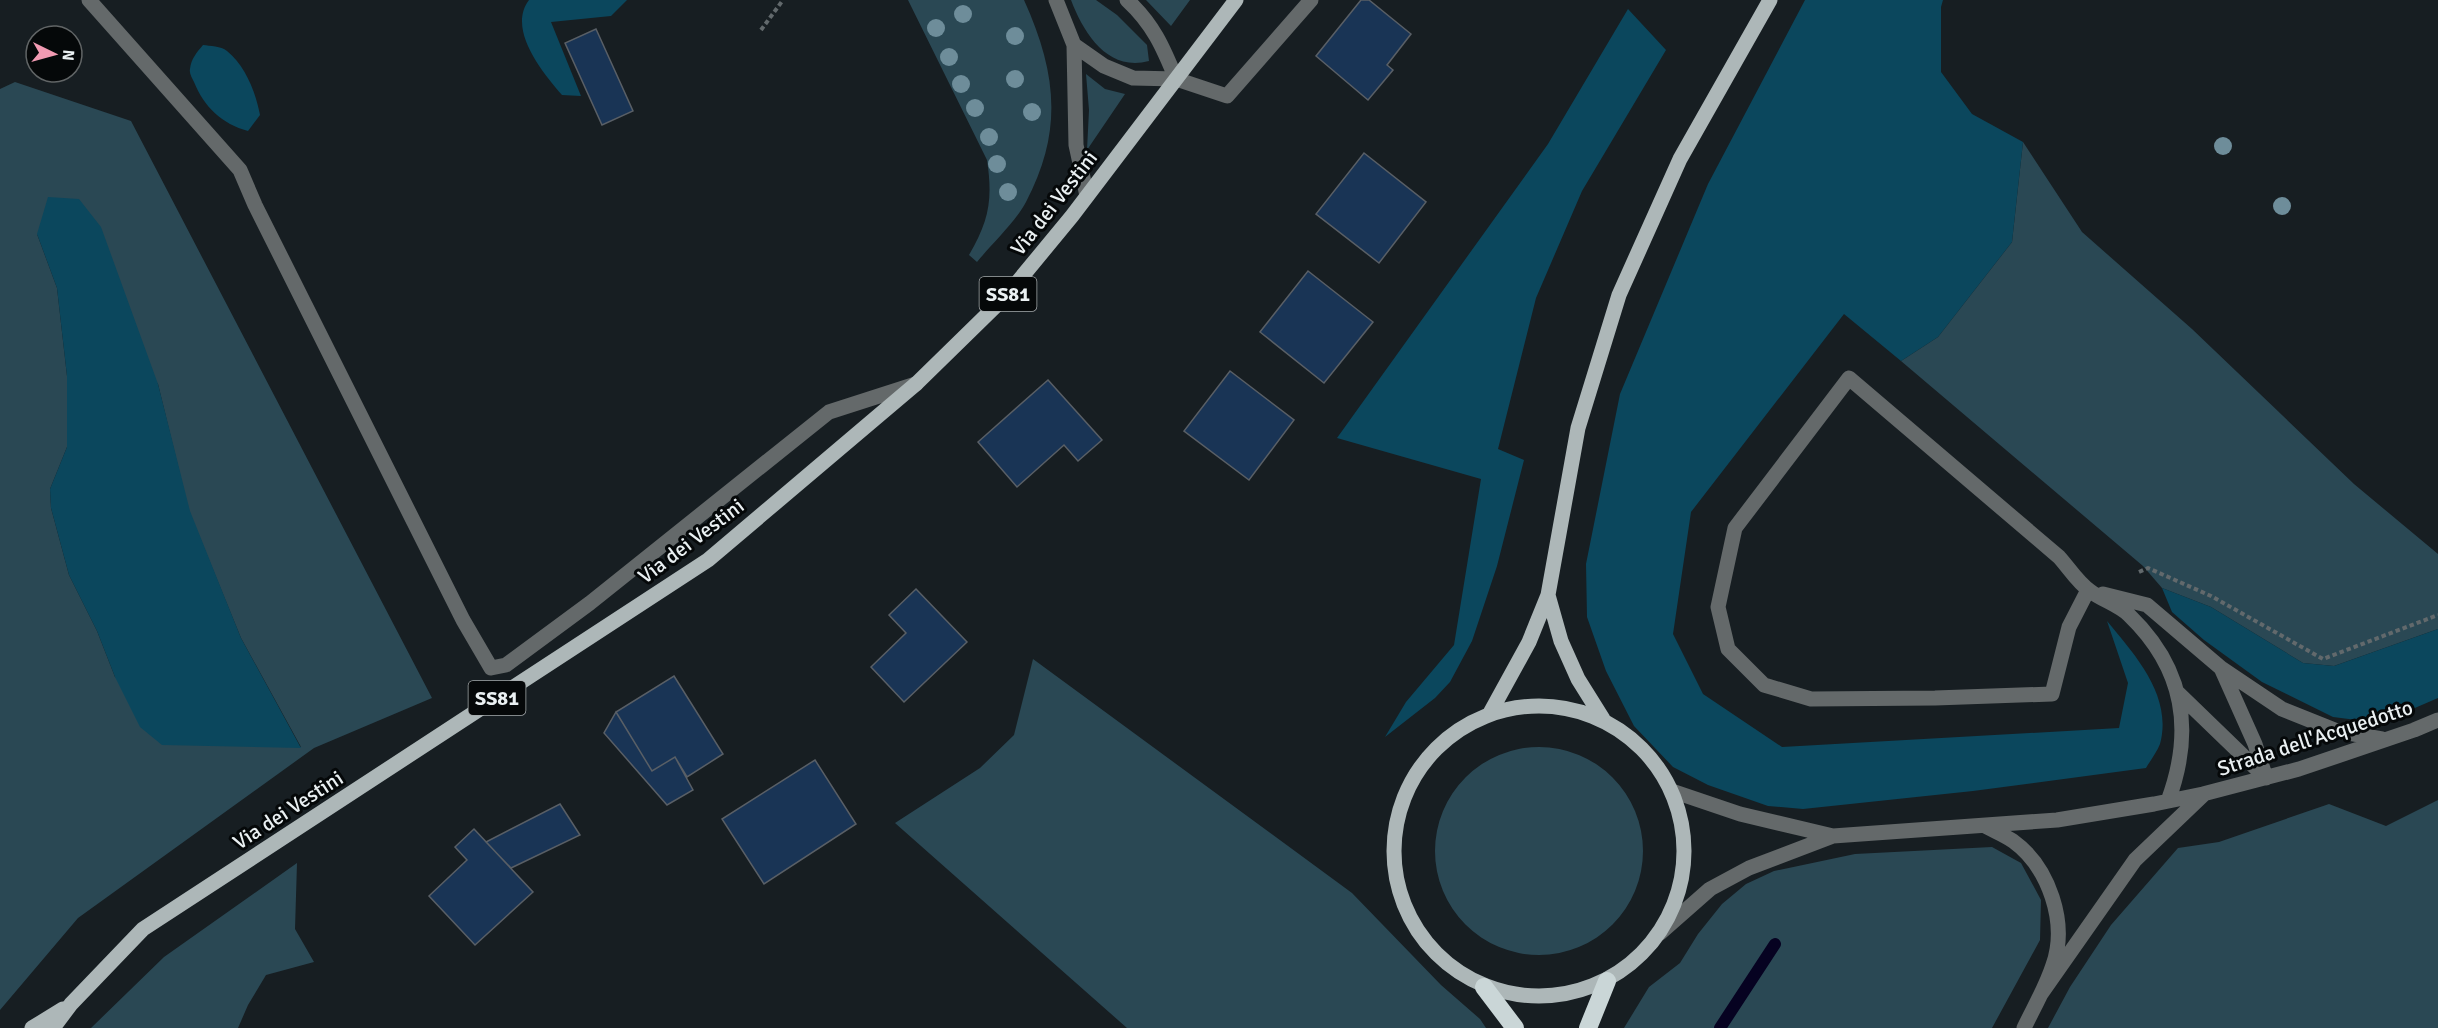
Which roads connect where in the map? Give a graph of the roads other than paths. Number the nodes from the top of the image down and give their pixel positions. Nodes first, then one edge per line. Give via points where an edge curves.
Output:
1 (89, 0) edge
2 (1056, 0) edge
3 (1127, 0) edge
4 (1236, 0) edge
5 (1311, 0) edge
6 (1770, 0) edge
7 (1074, 45) junction
8 (1176, 79) junction
9 (1087, 195) junction
10 (917, 383) junction
11 (2088, 590) junction
12 (1548, 595) junction
13 (2221, 668) junction
14 (2178, 693) junction
15 (1490, 713) junction
16 (1603, 719) junction
17 (2438, 720) edge
18 (2385, 740) junction
19 (2266, 778) junction
20 (1672, 791) junction
21 (2204, 794) junction
22 (2168, 801) junction
23 (1985, 826) junction
24 (1833, 836) junction
25 (1660, 933) junction
26 (1607, 981) junction
27 (1484, 987) junction
28 (2041, 994) junction
29 (71, 1004) junction
30 (32, 1028) edge
31 (53, 1028) edge
32 (1515, 1028) edge
33 (1588, 1028) edge
34 (2024, 1028) edge

1 - 10 street via 240,170 463,620 491,668 506,665 590,603 829,412
2 - 7 street
3 - 8 street via 1159,37
4 - 8 main road, Via dei Vestini / SS81
5 - 8 street via 1227,96
6 - 12 main road via 1680,159 1619,295 1578,428
7 - 8 street via 1104,66 1133,78
7 - 9 street via 1076,145
8 - 9 main road, Via dei Vestini / SS81
9 - 10 main road, Via dei Vestini / SS81 via 1006,296
10 - 29 main road, Via dei Vestini / SS81 via 708,560 143,930
11 - 11 street via 2059,557 1849,378 1735,528 1718,607 1728,648 1764,685 1811,699 2040,694 2052,693 2069,627
11 - 13 street via 2147,604
11 - 14 street via 2128,614 2159,650
12 - 15 main road via 1529,642
12 - 16 main road via 1569,660
13 - 18 street via 2282,709 2337,731
13 - 19 street
14 - 19 street
14 - 22 street via 2183,720 2182,748
15 - 16 main road via 1528,705 1566,707
15 - 27 main road via 1447,738 1414,776 1396,823 1395,873 1410,921 1442,960
16 - 20 main road via 1647,753
17 - 18 street, Strada dell'Acquedotto
18 - 19 street, Strada dell'Acquedotto
19 - 21 street, Strada dell'Acquedotto
20 - 24 street, Strada dell'Acquedotto via 1740,814
20 - 25 main road via 1685,839 1680,888
21 - 22 street, Strada dell'Acquedotto
21 - 28 street, Strada dell'Acquedotto via 2135,861
22 - 23 street, Strada dell'Acquedotto via 2057,820
23 - 24 street, Strada dell'Acquedotto
23 - 28 street, Strada dell'Acquedotto via 2014,842 2038,866 2053,896 2058,930 2054,963
24 - 25 street, Strada dell'Acquedotto via 1749,868 1710,889
25 - 26 main road via 1637,960
26 - 27 main road via 1567,995 1525,997
26 - 33 highway
27 - 32 highway
28 - 34 street, Strada dell'Acquedotto
29 - 30 main road, Via dei Vestini / SS81
29 - 31 main road, Via dei Vestini

